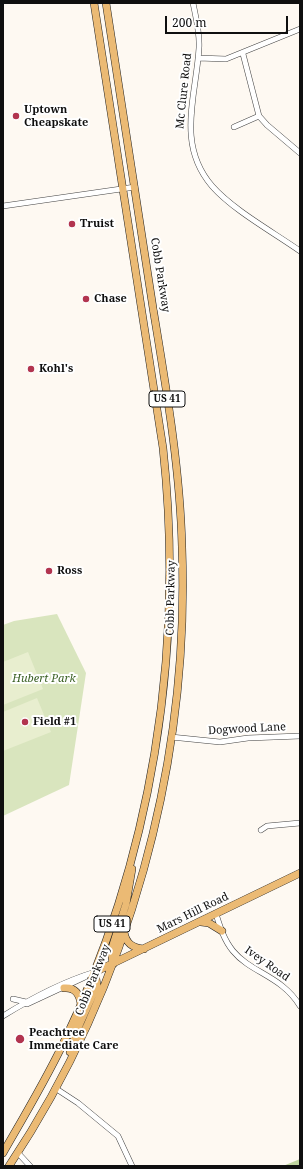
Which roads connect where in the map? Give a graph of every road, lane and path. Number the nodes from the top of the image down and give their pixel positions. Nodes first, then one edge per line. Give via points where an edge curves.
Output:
1 (94, 3) edge
2 (106, 3) edge
3 (193, 3) edge
4 (300, 29) edge
5 (243, 54) junction
6 (198, 58) junction
7 (259, 116) junction
8 (234, 127) dead end
9 (300, 153) edge
10 (135, 187) junction
11 (123, 189) junction
12 (3, 206) edge
13 (300, 251) edge
14 (171, 736) junction
15 (300, 736) edge
16 (300, 823) edge
17 (261, 830) dead end
18 (134, 852) junction
19 (300, 873) edge
20 (216, 914) junction
21 (201, 922) junction
22 (124, 931) junction
23 (222, 931) junction
24 (145, 949) junction
25 (113, 964) junction
26 (95, 972) junction
27 (64, 988) junction
28 (13, 999) dead end
29 (26, 1002) junction
30 (81, 1005) junction
31 (300, 1006) edge
32 (17, 1008) junction
33 (3, 1016) edge
34 (67, 1065) junction
35 (55, 1088) junction
36 (18, 1152) junction
37 (3, 1153) edge
38 (9, 1166) edge
39 (30, 1166) edge
40 (132, 1166) edge

1 - 11 main road, Cobb Parkway / US 41
2 - 10 main road, Cobb Parkway / US 41
3 - 6 street, Mc Clure Road via 198,32
4 - 5 street
5 - 6 street via 226,60
5 - 7 street
6 - 13 street, Mc Clure Road via 189,132 195,159 201,172 212,187 231,204
7 - 8 street
7 - 9 street
10 - 11 street
10 - 14 main road, Cobb Parkway / US 41 via 171,423 180,503 182,609
11 - 12 street
11 - 18 main road, Cobb Parkway / US 41 via 163,448 170,566 168,646 160,721 148,793
14 - 15 street, Dogwood Lane via 220,742
14 - 22 main road, Cobb Parkway / US 41 via 156,821
16 - 17 street via 267,826
18 - 25 main road via 126,904 111,951
18 - 26 main road, Cobb Parkway / US 41
19 - 20 main road, Mars Hill Road
20 - 21 main road, Mars Hill Road
20 - 23 street, Ivey Road
21 - 23 main road via 209,923
21 - 24 main road, Mars Hill Road
22 - 24 main road via 131,946
22 - 25 main road, Cobb Parkway / US 41
23 - 31 street, Ivey Road via 236,954 281,984
24 - 25 main road, Mars Hill Road
25 - 26 main road, Mars Hill Road
25 - 34 main road, Cobb Parkway / US 41
26 - 27 street
26 - 29 street via 75,978
26 - 30 main road, Cobb Parkway / US 41
26 - 34 main road via 97,985 77,1030
27 - 30 main road via 75,990
27 - 32 street
28 - 29 street
29 - 32 street
30 - 37 main road, Cobb Parkway / US 41 via 52,1067
32 - 33 street
34 - 35 main road, Cobb Parkway / US 41
35 - 36 main road, Cobb Parkway / US 41
35 - 40 street via 118,1136
36 - 38 main road, Cobb Parkway / US 41
36 - 39 street

